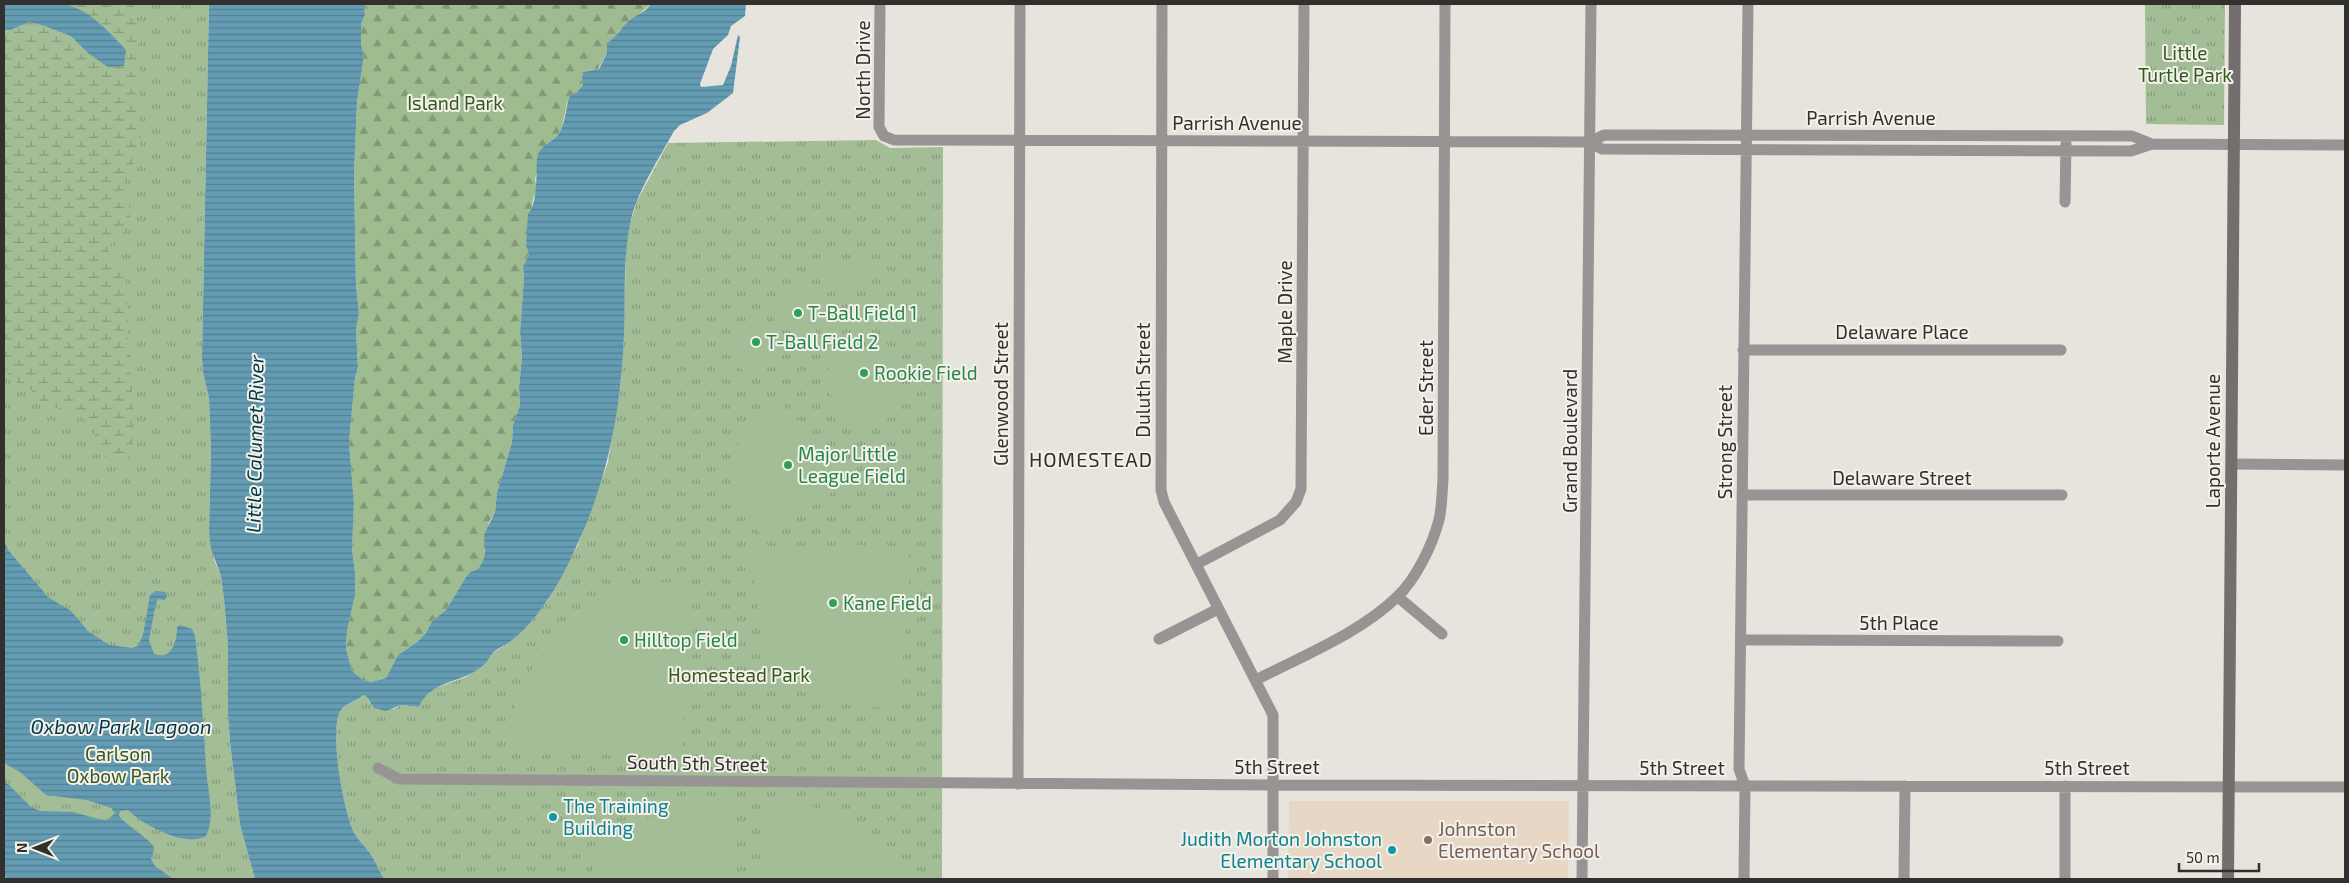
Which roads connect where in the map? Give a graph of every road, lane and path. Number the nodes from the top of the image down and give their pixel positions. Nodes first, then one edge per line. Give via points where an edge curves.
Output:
1 (880, 4) edge
2 (1020, 4) edge
3 (1162, 4) edge
4 (1304, 4) edge
5 (1445, 4) edge
6 (1591, 4) edge
7 (1748, 4) edge
8 (2235, 4) edge
9 (1746, 135) junction
10 (884, 136) joint
11 (2066, 136) junction
12 (1019, 141) junction
13 (1161, 141) junction
14 (1303, 141) junction
15 (1444, 141) junction
16 (1590, 142) junction
17 (2152, 144) junction
18 (2234, 144) junction
19 (2345, 145) edge
20 (1745, 149) junction
21 (2066, 151) junction
22 (2065, 202) dead end
23 (1743, 350) junction
24 (2061, 350) dead end
25 (2232, 464) junction
26 (2345, 465) edge
27 (1742, 495) junction
28 (2062, 495) dead end
29 (1197, 564) junction
30 (1398, 597) junction
31 (1218, 609) junction
32 (1442, 634) dead end
33 (1159, 639) dead end
34 (1741, 640) junction
35 (2058, 641) dead end
36 (1256, 680) junction
37 (378, 768) dead end
38 (1018, 784) junction
39 (1274, 785) junction
40 (1582, 785) junction
41 (1745, 786) junction
42 (1905, 786) junction
43 (2065, 786) junction
44 (2229, 786) junction
45 (2345, 787) edge
46 (1273, 879) edge
47 (1582, 879) edge
48 (1744, 879) edge
49 (1904, 879) edge
50 (2064, 879) edge
51 (2228, 879) edge

1 - 10 street, North Drive via 879,126
2 - 12 street, Glenwood Street
3 - 13 street, Duluth Street
4 - 14 street, Maple Drive
5 - 15 street, Eder Street
6 - 16 street, Grand Boulevard
7 - 9 street, Strong Street
8 - 18 street, Laporte Avenue
9 - 11 street, Parrish Avenue
9 - 16 street, Parrish Avenue via 1604,135
9 - 20 street, Strong Street
10 - 12 street, Parrish Avenue via 894,140
11 - 17 street, Parrish Avenue via 2132,136
11 - 21 street
12 - 13 street, Parrish Avenue
12 - 38 street, Glenwood Street
13 - 14 street, Parrish Avenue
13 - 29 street, Duluth Street via 1160,490
14 - 15 street, Parrish Avenue
14 - 29 street, Maple Drive via 1301,489 1296,502 1280,520
15 - 16 street, Parrish Avenue
15 - 30 street, Eder Street via 1444,479 1438,521 1429,547 1416,573
16 - 20 street, Parrish Avenue via 1602,149
16 - 40 street, Grand Boulevard
17 - 18 street, Parrish Avenue
17 - 21 street, Parrish Avenue via 2131,151
18 - 19 street, Parrish Avenue
18 - 25 street, Laporte Avenue
20 - 21 street, Parrish Avenue
20 - 23 street, Strong Street
21 - 22 street
23 - 24 street, Delaware Place
23 - 27 street, Strong Street
25 - 26 street
25 - 44 street, Laporte Avenue
27 - 28 street, Delaware Street
27 - 34 street, Strong Street
29 - 31 street, Duluth Street
30 - 32 street
30 - 36 street, Eder Street via 1344,634
31 - 33 street
31 - 36 street, Duluth Street
34 - 35 street, 5th Place
34 - 41 street, Strong Street via 1739,769
36 - 39 street, Duluth Street via 1273,715
37 - 38 street, South 5th Street via 399,779
38 - 39 street, 5th Street
39 - 40 street, 5th Street
39 - 46 street, Duluth Street
40 - 41 street, 5th Street
40 - 47 street, Grand Boulevard
41 - 42 street, 5th Street
41 - 48 street, Strong Street
42 - 43 street, 5th Street
42 - 49 street
43 - 44 street, 5th Street
43 - 50 street
44 - 45 street, 5th Street
44 - 51 street, Laporte Avenue

